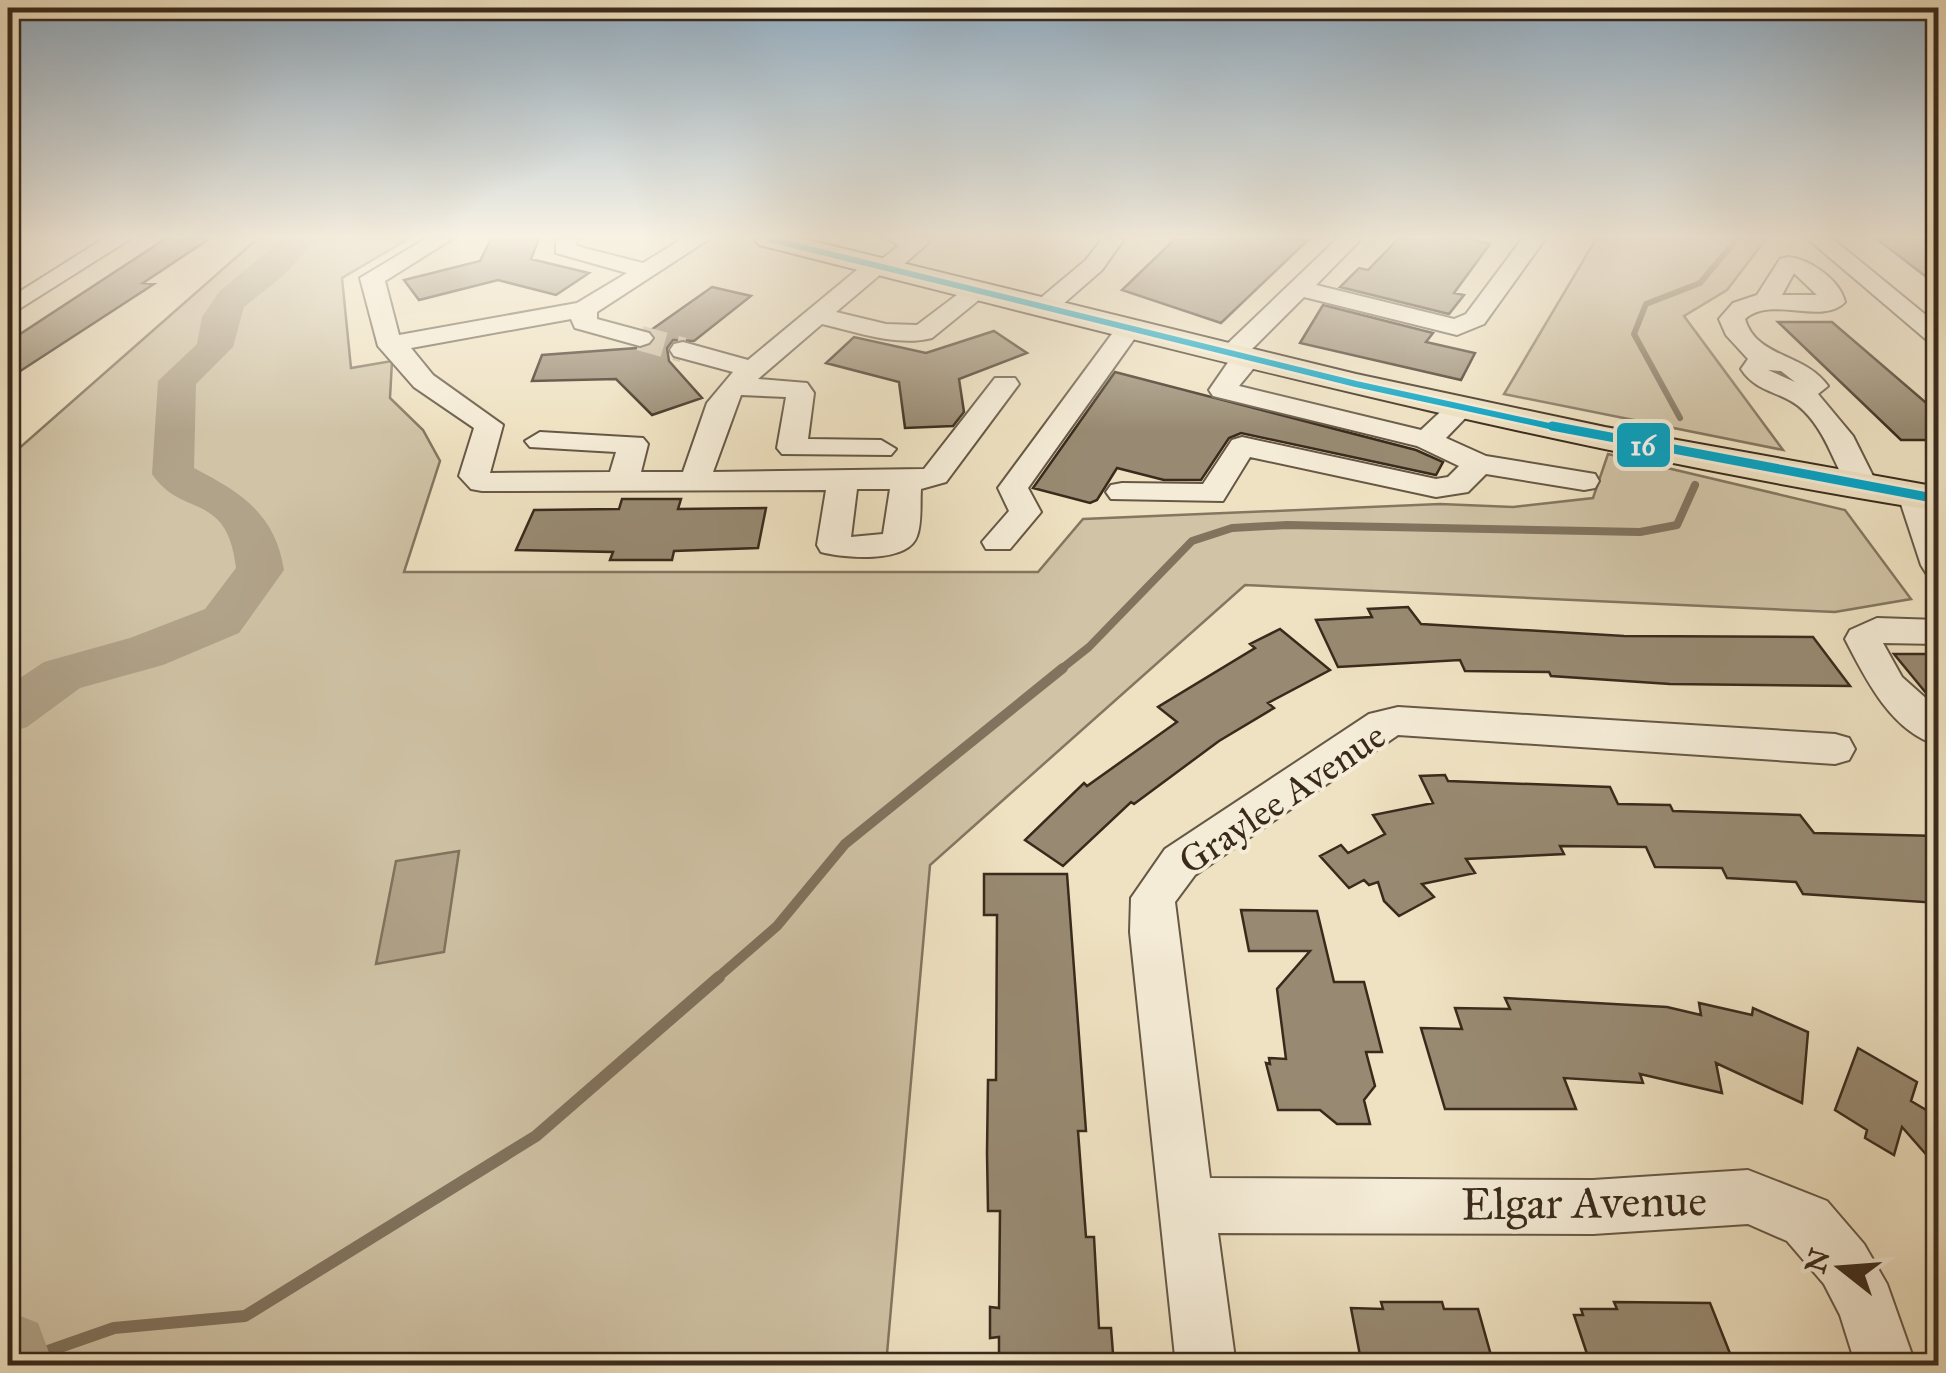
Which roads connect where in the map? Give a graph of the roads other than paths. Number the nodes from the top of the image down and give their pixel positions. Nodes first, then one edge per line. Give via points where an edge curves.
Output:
1 (378, 303) edge
2 (596, 303) edge
3 (833, 303) edge
4 (962, 303) edge
5 (1034, 303) edge
6 (1049, 303) edge
7 (1289, 303) edge
8 (1354, 303) edge
9 (1487, 303) edge
10 (1761, 303) edge
11 (1897, 303) edge
12 (1046, 306) junction
13 (584, 310) junction
14 (818, 315) junction
15 (1130, 328) junction
16 (1938, 337) edge
17 (640, 338) tunnel mouth
18 (395, 342) junction
19 (684, 350) tunnel mouth
20 (1240, 356) junction
21 (1287, 367) junction
22 (742, 378) junction
23 (1005, 384) dead end
24 (1258, 400) junction
25 (1462, 407) junction
26 (489, 425) junction
27 (540, 440) junction
28 (1427, 440) junction
29 (881, 449) dead end
30 (1480, 464) junction
31 (843, 480) junction
32 (906, 480) junction
33 (622, 481) junction
34 (695, 481) junction
35 (1584, 481) dead end
36 (515, 482) junction
37 (1863, 486) junction
38 (1122, 492) dead end
39 (1926, 497) edge
40 (998, 542) dead end
41 (1938, 565) edge
42 (1938, 632) edge
43 (1938, 731) edge
44 (1834, 748) dead end
45 (1188, 1205) junction
46 (1206, 1366) edge
47 (1886, 1366) edge

1 - 18 street via 387,340
2 - 13 street
3 - 14 street
4 - 14 street via 922,333 886,332
5 - 12 main road
6 - 12 street
7 - 20 street
8 - 9 street via 1457,326 1475,320
10 - 37 street via 1732,318 1734,330 1765,361 1754,369 1759,379 1798,391 1844,440
11 - 16 street
12 - 15 main road
13 - 17 street via 584,324
13 - 18 street
14 - 22 street
15 - 20 main road
15 - 40 street via 1013,488 1024,512
18 - 26 street via 435,392
19 - 22 street
20 - 21 main road
20 - 24 street via 1223,390
21 - 24 street
21 - 25 main road
22 - 29 street via 800,393 792,448
22 - 34 street via 721,402
23 - 32 street via 945,467 935,476
24 - 28 street
25 - 28 street
25 - 37 main road
26 - 27 street
26 - 36 street via 474,476
27 - 33 street via 632,444
27 - 36 street
28 - 30 street
30 - 35 street
30 - 38 street via 1457,485 1436,488 1242,446 1212,494
31 - 32 street
31 - 32 street via 833,544 844,546 889,546 900,536
31 - 34 street
33 - 34 street
33 - 36 street
37 - 39 main road
39 - 41 street
42 - 43 street via 1877,630 1863,639 1888,686
44 - 45 street, Graylee Avenue via 1398,721 1382,724 1180,862 1154,898 1153,932
45 - 46 street, Graylee Avenue
45 - 47 street, Elgar Avenue via 1593,1207 1748,1198 1807,1221 1844,1264 1866,1304

